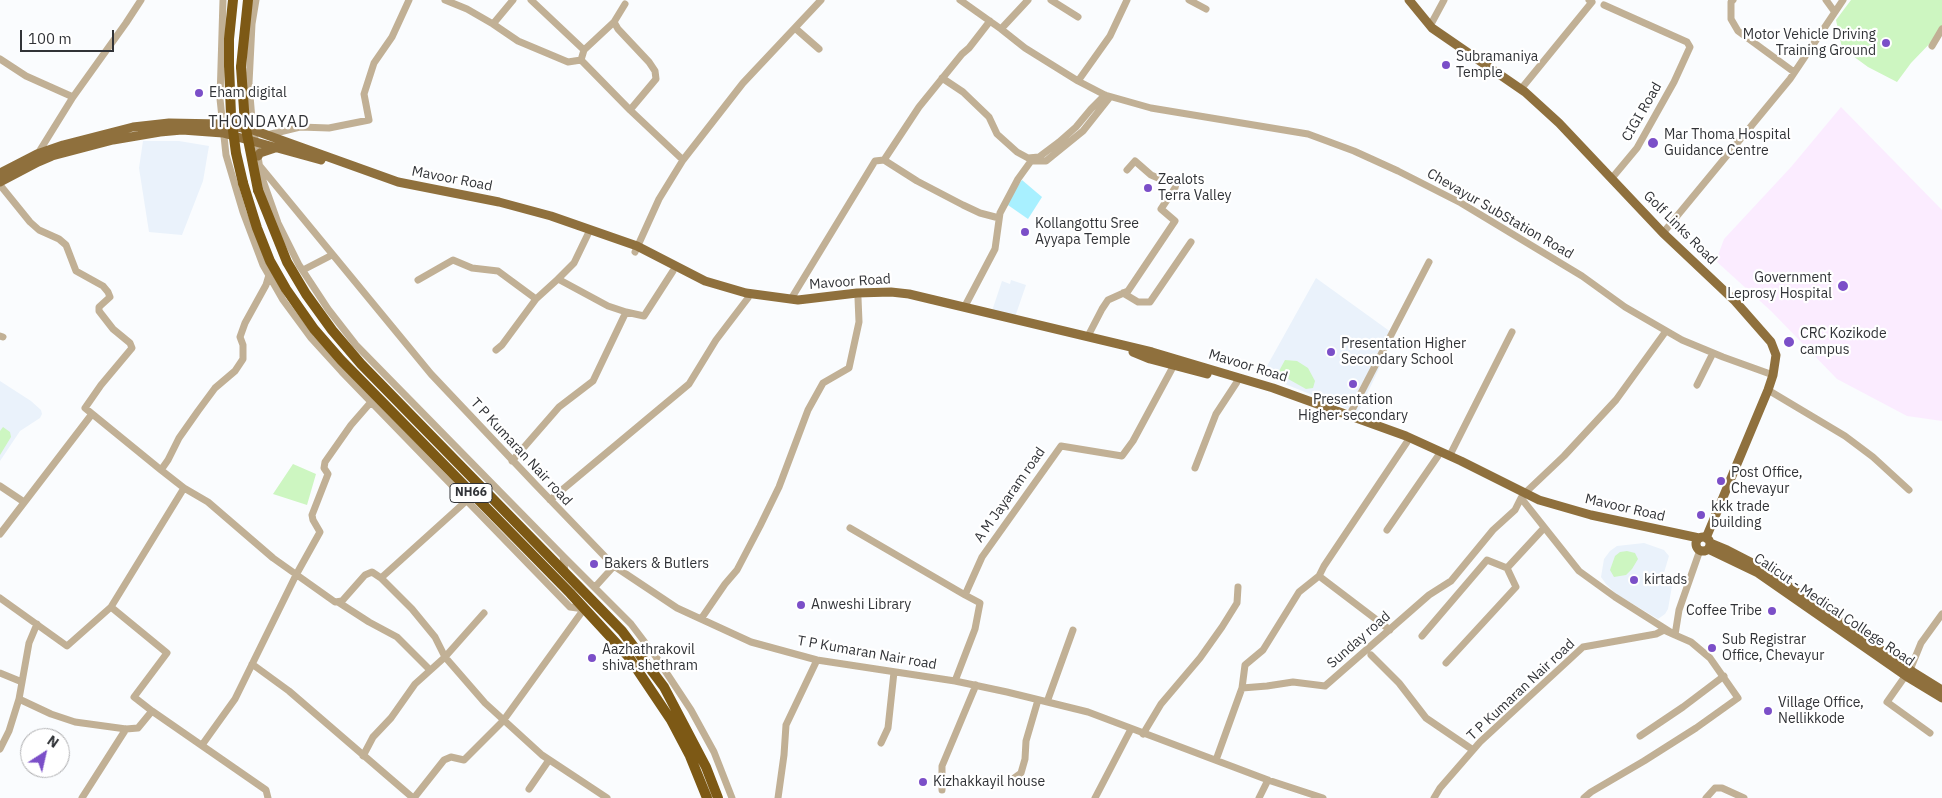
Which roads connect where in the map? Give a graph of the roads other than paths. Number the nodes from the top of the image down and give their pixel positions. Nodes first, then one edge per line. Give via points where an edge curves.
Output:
1 (141, 0) edge
2 (223, 0) edge
3 (233, 0) edge
4 (248, 0) edge
5 (256, 0) edge
6 (409, 0) edge
7 (445, 0) edge
8 (513, 0) edge
9 (531, 0) edge
10 (821, 0) edge
11 (960, 0) edge
12 (1051, 0) edge
13 (1127, 0) edge
14 (1189, 0) edge
15 (1409, 0) edge
16 (1444, 0) edge
17 (1733, 0) edge
18 (1826, 0) edge
19 (1832, 0) edge
20 (1843, 0) edge
21 (1024, 1) edge
22 (1591, 1) edge
23 (1604, 2) edge
24 (624, 4) dead end
25 (1206, 9) dead end
26 (1834, 11) junction
27 (1078, 16) dead end
28 (990, 21) junction
29 (614, 22) junction
30 (493, 24) junction
31 (1430, 26) junction
32 (795, 28) junction
33 (1001, 29) junction
34 (1942, 29) edge
35 (1932, 46) dead end
36 (819, 49) dead end
37 (584, 50) junction
38 (0, 59) edge
39 (581, 60) junction
40 (1794, 72) junction
41 (942, 78) junction
42 (1078, 81) junction
43 (1521, 89) junction
44 (73, 96) junction
45 (1108, 96) junction
46 (630, 110) junction
47 (223, 129) junction
48 (253, 130) junction
49 (265, 135) junction
50 (255, 142) junction
51 (275, 148) junction
52 (258, 156) junction
53 (38, 157) junction
54 (683, 160) junction
55 (884, 160) junction
56 (259, 166) junction
57 (1127, 170) dead end
58 (0, 173) edge
59 (1612, 178) junction
60 (0, 183) edge
61 (999, 218) junction
62 (1663, 233) junction
63 (588, 234) junction
64 (1191, 242) dead end
65 (636, 249) junction
66 (332, 255) junction
67 (1428, 262) dead end
68 (302, 270) junction
69 (673, 271) junction
70 (269, 275) junction
71 (558, 279) junction
72 (418, 280) dead end
73 (1123, 293) junction
74 (749, 296) junction
75 (858, 298) junction
76 (536, 299) junction
77 (791, 299) junction
78 (965, 306) junction
79 (626, 312) junction
80 (1666, 331) junction
81 (1512, 332) dead end
82 (1088, 336) junction
83 (496, 350) dead end
84 (1713, 353) junction
85 (1174, 365) junction
86 (1773, 375) junction
87 (1237, 382) junction
88 (1697, 386) dead end
89 (1768, 390) junction
90 (371, 402) junction
91 (92, 414) junction
92 (1349, 416) junction
93 (1407, 442) junction
94 (1450, 455) junction
95 (1438, 456) junction
96 (512, 461) junction
97 (1195, 468) dead end
98 (161, 470) junction
99 (0, 486) edge
100 (184, 488) junction
101 (1909, 490) dead end
102 (1523, 495) junction
103 (550, 500) junction
104 (24, 502) junction
105 (464, 503) dead end
106 (850, 528) dead end
107 (1544, 528) junction
108 (1387, 530) dead end
109 (0, 534) edge
110 (1703, 544) junction
111 (563, 556) junction
112 (614, 566) junction
113 (1507, 568) junction
114 (565, 572) junction
115 (296, 575) junction
116 (1319, 576) junction
117 (381, 578) junction
118 (595, 587) junction
119 (1238, 587) dead end
120 (965, 595) junction
121 (0, 598) edge
122 (338, 602) junction
123 (111, 607) junction
124 (584, 609) junction
125 (484, 613) dead end
126 (1942, 614) edge
127 (702, 620) junction
128 (36, 624) junction
129 (1073, 630) dead end
130 (1390, 630) junction
131 (1675, 635) junction
132 (1422, 636) dead end
133 (1372, 655) dead end
134 (445, 657) junction
135 (817, 660) junction
136 (1446, 663) dead end
137 (252, 664) junction
138 (430, 670) junction
139 (894, 672) junction
140 (0, 673) edge
141 (1908, 673) junction
142 (1724, 676) junction
143 (955, 681) junction
144 (22, 682) junction
145 (976, 685) junction
146 (1242, 688) junction
147 (1942, 690) edge
148 (1942, 698) edge
149 (19, 699) junction
150 (1038, 700) junction
151 (1048, 702) junction
152 (152, 711) junction
153 (503, 720) junction
154 (126, 729) junction
155 (1131, 729) junction
156 (1143, 734) junction
157 (1930, 734) dead end
158 (1640, 736) dead end
159 (881, 743) dead end
160 (202, 745) junction
161 (0, 749) edge
162 (1473, 750) junction
163 (362, 756) junction
164 (549, 760) junction
165 (1216, 760) junction
166 (1268, 780) junction
167 (1010, 781) dead end
168 (529, 789) dead end
169 (942, 790) dead end
170 (82, 798) edge
171 (268, 798) edge
172 (413, 798) edge
173 (607, 798) edge
174 (707, 798) edge
175 (718, 798) edge
176 (732, 798) edge
177 (778, 798) edge
178 (1095, 798) edge
179 (1259, 798) edge
180 (1323, 798) edge
181 (1434, 798) edge
182 (1584, 798) edge
183 (1706, 798) edge
184 (1744, 798) edge

1 - 44 street
2 - 47 street via 220,99
3 - 124 highway, NH66, bridge via 229,65 236,152 257,228 286,289 314,329 367,388
4 - 114 highway, NH66, bridge via 241,67 245,124 258,190 287,262 332,330 361,364
5 - 48 street via 249,82
6 - 49 street via 392,38 374,62 364,94 369,120 329,128 300,127
7 - 30 street
8 - 30 street
9 - 37 street
10 - 32 street
11 - 28 street, Chevayur SubStation Road
12 - 27 street
13 - 42 street via 1110,36
14 - 25 street
15 - 31 main road, Golf Links Road
16 - 31 street
17 - 40 street via 1731,19 1738,31
18 - 26 street
19 - 26 street
20 - 26 street
21 - 33 street
22 - 23 street
22 - 43 street
23 - 59 street, CIGI Road via 1687,42 1690,47 1637,148
24 - 29 street
26 - 40 street
28 - 33 street, Chevayur SubStation Road
28 - 41 street
29 - 37 street
29 - 46 street via 655,71 656,79
30 - 39 street via 518,42 568,62
31 - 43 main road, Golf Links Road
32 - 36 street
32 - 54 street via 744,83
33 - 42 street, Chevayur SubStation Road
34 - 35 street
37 - 39 street
38 - 44 street via 26,76
39 - 46 street
40 - 62 street
41 - 45 street via 963,92 989,117 997,134 1028,158 1039,157 1059,142 1090,109
41 - 55 street
42 - 45 street, Chevayur SubStation Road
43 - 59 main road, Golf Links Road
44 - 53 street
45 - 61 street via 1083,131 1046,162 1031,161 1007,198
45 - 80 street, Chevayur SubStation Road via 1177,113 1308,134 1354,151 1462,203
46 - 54 street
47 - 48 main road, Mavoor Road
47 - 50 main road, Mavoor Road
47 - 53 main road, Mavoor Road via 140,134
47 - 70 street via 226,155 243,212
48 - 49 main road, Mavoor Road
48 - 50 street
49 - 65 main road, Mavoor Road via 385,178 543,214
50 - 51 main road, Mavoor Road
50 - 52 street
51 - 52 main road
51 - 63 main road, Mavoor Road via 318,159 396,187 497,207
52 - 56 street
53 - 58 main road, Mavoor Road
53 - 60 main road, Mavoor Road
54 - 65 street via 659,199
55 - 61 street via 917,182 962,205
55 - 77 street via 874,161
56 - 66 street, T P Kumaran Nair road
56 - 68 street via 278,223
57 - 73 street via 1135,161 1158,178 1177,179 1162,209 1175,221 1138,278
59 - 62 main road, Golf Links Road
60 - 91 street via 30,222 66,245 76,271 108,292 110,297 98,311 132,348 85,408
61 - 78 street via 995,249
62 - 86 main road, Golf Links Road via 1736,301 1771,342 1776,355
63 - 65 main road, Mavoor Road
63 - 71 street via 574,263
64 - 73 street via 1150,302 1138,302
65 - 69 main road, Mavoor Road
65 - 74 main road, Mavoor Road via 705,281
66 - 68 street
66 - 96 street, T P Kumaran Nair road via 431,374
67 - 92 street
68 - 111 street via 356,345
69 - 74 main road, Mavoor Road via 701,285
69 - 79 street via 644,316
70 - 90 street via 311,338
70 - 98 street via 240,337 243,359 198,411
71 - 76 street
71 - 79 street
72 - 76 street via 453,260 472,268 498,271
73 - 82 street via 1108,300
74 - 75 main road, Mavoor Road via 798,304
74 - 77 main road, Mavoor Road
74 - 103 street via 689,384
75 - 85 main road, Mavoor Road via 891,297 922,301 1124,349
75 - 127 street via 859,322 849,368 823,383 808,410 779,487 755,535 737,570
76 - 83 street
77 - 78 main road, Mavoor Road via 892,292
78 - 82 main road, Mavoor Road
79 - 96 street via 593,380 559,407
80 - 84 street, Chevayur SubStation Road
80 - 102 street, Sunday road via 1616,400
81 - 94 street
82 - 92 main road, Mavoor Road via 1248,380
84 - 86 street, Chevayur SubStation Road
84 - 88 street
85 - 87 main road, Mavoor Road
85 - 120 street, A M Jayaram road via 1122,456 1061,446 982,557
86 - 89 main road, Golf Links Road
87 - 93 main road, Mavoor Road
87 - 97 street via 1216,414
89 - 101 street via 1845,436
89 - 110 main road, Golf Links Road
90 - 115 street via 325,462 328,474 312,515 320,532
90 - 124 street via 570,607
91 - 98 street
91 - 104 street
92 - 94 main road, Mavoor Road
93 - 95 main road, Mavoor Road
93 - 116 street
94 - 102 main road, Mavoor Road
95 - 102 main road, Mavoor Road
95 - 108 street
96 - 103 street, T P Kumaran Nair road
98 - 100 street
99 - 104 street
100 - 115 street via 208,502
100 - 123 street
102 - 107 street
102 - 110 main road, Mavoor Road
102 - 130 street, Sunday road via 1515,510 1451,581 1429,595
103 - 112 street, T P Kumaran Nair road
104 - 109 street
105 - 117 street
106 - 120 street
107 - 113 street
107 - 131 street via 1580,571
110 - 131 street via 1679,610
110 - 141 main road, Mavoor Road via 1727,550 1762,568
111 - 114 street
111 - 118 street
112 - 118 street
112 - 127 street, T P Kumaran Nair road via 677,608
113 - 132 street via 1488,560
113 - 136 street via 1516,587
114 - 175 highway, NH66 via 622,631 664,687 706,767
115 - 122 street
115 - 137 street
116 - 130 street
116 - 146 street via 1299,592 1263,650 1245,665
117 - 122 street via 372,572
117 - 134 street via 435,637
118 - 176 street via 631,624 691,710 714,752
119 - 156 street via 1237,604 1200,658 1161,704
120 - 143 street via 980,603 975,629
121 - 128 street
122 - 138 street via 397,636
123 - 128 street via 67,646
123 - 152 street via 167,653 134,697
124 - 153 street
124 - 174 highway, NH66 via 628,656 648,683 690,756
125 - 134 street
126 - 141 street via 1922,643
127 - 135 street, T P Kumaran Nair road via 751,642
128 - 144 street
129 - 151 street
130 - 146 street, Sunday road via 1325,686 1293,682
131 - 142 street via 1691,642
131 - 162 street, T P Kumaran Nair road via 1664,630 1583,647
133 - 162 street via 1426,718
134 - 138 street
134 - 153 street
135 - 139 street, T P Kumaran Nair road
135 - 177 street via 786,725
137 - 160 street via 235,699
137 - 163 street via 289,691
138 - 163 street via 373,737
139 - 143 street, T P Kumaran Nair road
139 - 159 street via 888,728
140 - 144 street
141 - 147 main road
141 - 148 main road, Calicut - Medical College Road
141 - 157 street via 1887,702
142 - 158 street
142 - 182 street via 1738,698
143 - 145 street, T P Kumaran Nair road
144 - 149 street
145 - 150 street, T P Kumaran Nair road
145 - 169 street via 942,766
146 - 165 street
149 - 154 street via 75,722
149 - 161 street
150 - 151 street, T P Kumaran Nair road
150 - 167 street via 1021,773
151 - 155 street, T P Kumaran Nair road via 1114,720
152 - 154 street via 138,728
152 - 160 street
153 - 164 street
153 - 172 street via 464,760 451,757 444,760
154 - 170 street
155 - 156 street, T P Kumaran Nair road
155 - 178 street
156 - 165 street, T P Kumaran Nair road
160 - 171 street via 266,790
162 - 181 street, T P Kumaran Nair road
163 - 172 street
164 - 168 street
164 - 173 street
165 - 166 street, T P Kumaran Nair road
166 - 179 street
166 - 180 street, T P Kumaran Nair road
183 - 184 street via 1715,788

